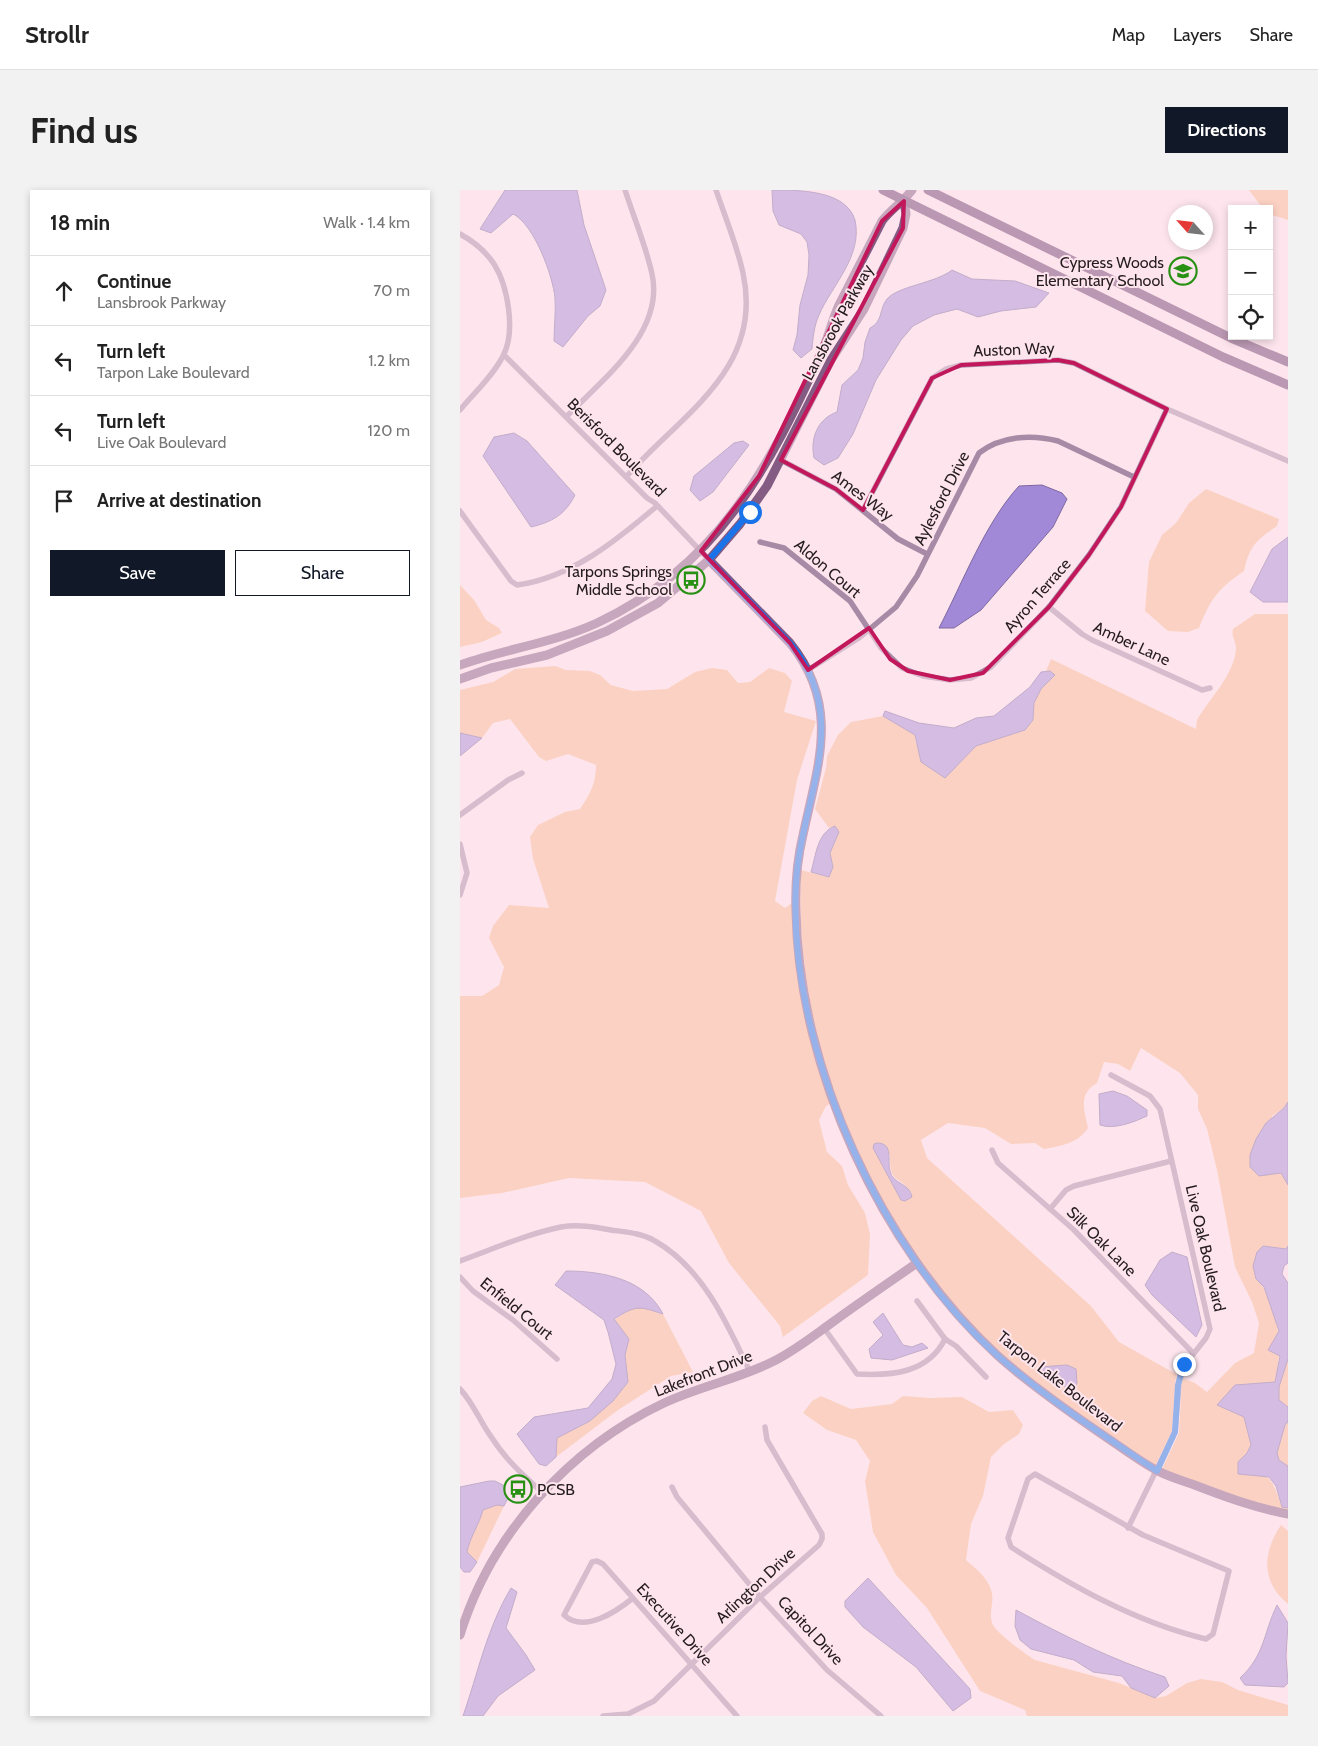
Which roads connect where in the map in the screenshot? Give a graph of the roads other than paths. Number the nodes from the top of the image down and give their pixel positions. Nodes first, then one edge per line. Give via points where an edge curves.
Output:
1 (625, 190) edge
2 (716, 190) edge
3 (883, 190) edge
4 (912, 190) edge
5 (928, 190) edge
6 (904, 201) junction
7 (460, 234) edge
8 (504, 355) junction
9 (1288, 362) edge
10 (1288, 385) edge
11 (1167, 409) junction
12 (460, 410) edge
13 (567, 416) junction
14 (781, 460) junction
15 (1288, 461) edge
16 (627, 476) junction
17 (1134, 477) junction
18 (657, 506) junction
19 (863, 510) junction
20 (460, 511) edge
21 (760, 542) dead end
22 (701, 551) junction
23 (927, 554) junction
24 (709, 560) junction
25 (1049, 608) junction
26 (870, 628) junction
27 (460, 665) edge
28 (808, 670) junction
29 (460, 679) edge
30 (1210, 688) dead end
31 (522, 773) dead end
32 (460, 815) edge
33 (460, 844) edge
34 (460, 896) edge
35 (1111, 1075) dead end
36 (992, 1150) dead end
37 (1171, 1162) junction
38 (1050, 1208) junction
39 (460, 1261) edge
40 (917, 1262) junction
41 (460, 1277) edge
42 (917, 1301) dead end
43 (824, 1328) junction
44 (945, 1339) junction
45 (1193, 1354) junction
46 (557, 1359) dead end
47 (750, 1372) junction
48 (986, 1377) dead end
49 (460, 1389) edge
50 (765, 1427) dead end
51 (1157, 1471) junction
52 (672, 1487) dead end
53 (543, 1493) junction
54 (1288, 1514) edge
55 (1128, 1528) junction
56 (760, 1597) junction
57 (633, 1598) junction
58 (460, 1634) edge
59 (693, 1665) junction
60 (603, 1716) edge
61 (738, 1716) edge
62 (880, 1716) edge

1 - 13 street via 653,275 648,318 635,345
2 - 16 street via 743,273 746,312 741,340 721,380
3 - 6 main road
4 - 6 street
5 - 9 main road
6 - 10 main road via 1223,357
6 - 14 street, Lansbrook Parkway via 906,214 900,235 864,309 831,360
6 - 22 street, Lansbrook Parkway via 882,221 840,304 821,353 758,476 726,524
7 - 8 street via 479,247 494,265 509,305 510,328
8 - 12 street
8 - 13 street, Berisford Boulevard
11 - 15 street, Auston Way
11 - 17 street, Ayron Terrace
11 - 19 street, Auston Way via 1074,363 1058,360 946,368 932,378
13 - 16 street, Berisford Boulevard
14 - 19 street, Ames Way via 836,489
14 - 24 street, Lansbrook Parkway via 750,512
16 - 18 street, Berisford Boulevard
17 - 23 street, Aylesford Drive via 1048,438 997,441 978,453
17 - 25 street, Ayron Terrace via 1121,507
18 - 20 street via 596,555 552,576 517,585
18 - 22 street, Berisford Boulevard
19 - 23 street, Ames Way via 898,539
21 - 26 street, Aldon Court via 784,548 850,600
22 - 24 street, Berisford Boulevard
22 - 27 street, Lansbrook Parkway via 651,593 599,622
23 - 26 street, Aylesford Drive via 896,607
24 - 28 street, Tarpon Lake Boulevard via 785,638
24 - 29 street, Lansbrook Parkway via 658,603 607,631 547,655
25 - 26 street, Ayron Terrace via 991,667 972,678 950,680 902,668 880,648
25 - 30 street, Amber Lane via 1092,640 1202,690
26 - 28 street, Aylesford Drive via 842,650
28 - 40 street, Tarpon Lake Boulevard via 820,704 823,734 796,882 796,935 803,991 839,1116 876,1192
31 - 32 street
33 - 34 street via 467,873
35 - 37 street, Live Oak Boulevard via 1150,1096 1156,1103
36 - 38 street, Silk Oak Lane via 998,1163
37 - 38 street via 1074,1186
37 - 45 street, Live Oak Boulevard via 1209,1323 1208,1334
38 - 45 street, Silk Oak Lane
39 - 47 street via 564,1227 589,1226 654,1240 673,1253 701,1283 730,1329
40 - 43 street, Lakefront Drive
40 - 51 street, Tarpon Lake Boulevard via 998,1356 1077,1418
41 - 46 street, Enfield Court via 473,1292 513,1320
42 - 44 street
43 - 44 street via 857,1374 908,1371 924,1365 941,1348
43 - 47 street, Lakefront Drive via 792,1351
44 - 48 street
45 - 51 street, Live Oak Boulevard via 1180,1371 1175,1432
47 - 53 street, Lakefront Drive via 684,1394 638,1417 585,1453
49 - 53 street via 511,1464
50 - 56 street, Arlington Drive via 768,1440 822,1539
51 - 54 street, Tarpon Lake Boulevard via 1236,1501
51 - 55 street, Live Oak Boulevard
52 - 56 street, Capitol Drive via 676,1498
53 - 58 street, Lakefront Drive via 497,1553 479,1586
55 - 55 street via 1035,1474 1028,1479 1008,1538 1011,1547 1109,1605 1176,1632 1206,1639 1213,1634 1231,1572
56 - 59 street, Arlington Drive
56 - 62 street, Capitol Drive via 827,1670
57 - 57 street, Executive Drive via 605,1617 583,1622 564,1615 592,1562 603,1564
57 - 59 street, Executive Drive
59 - 60 street, Arlington Drive via 667,1691 643,1708 622,1715
59 - 61 street, Executive Drive

